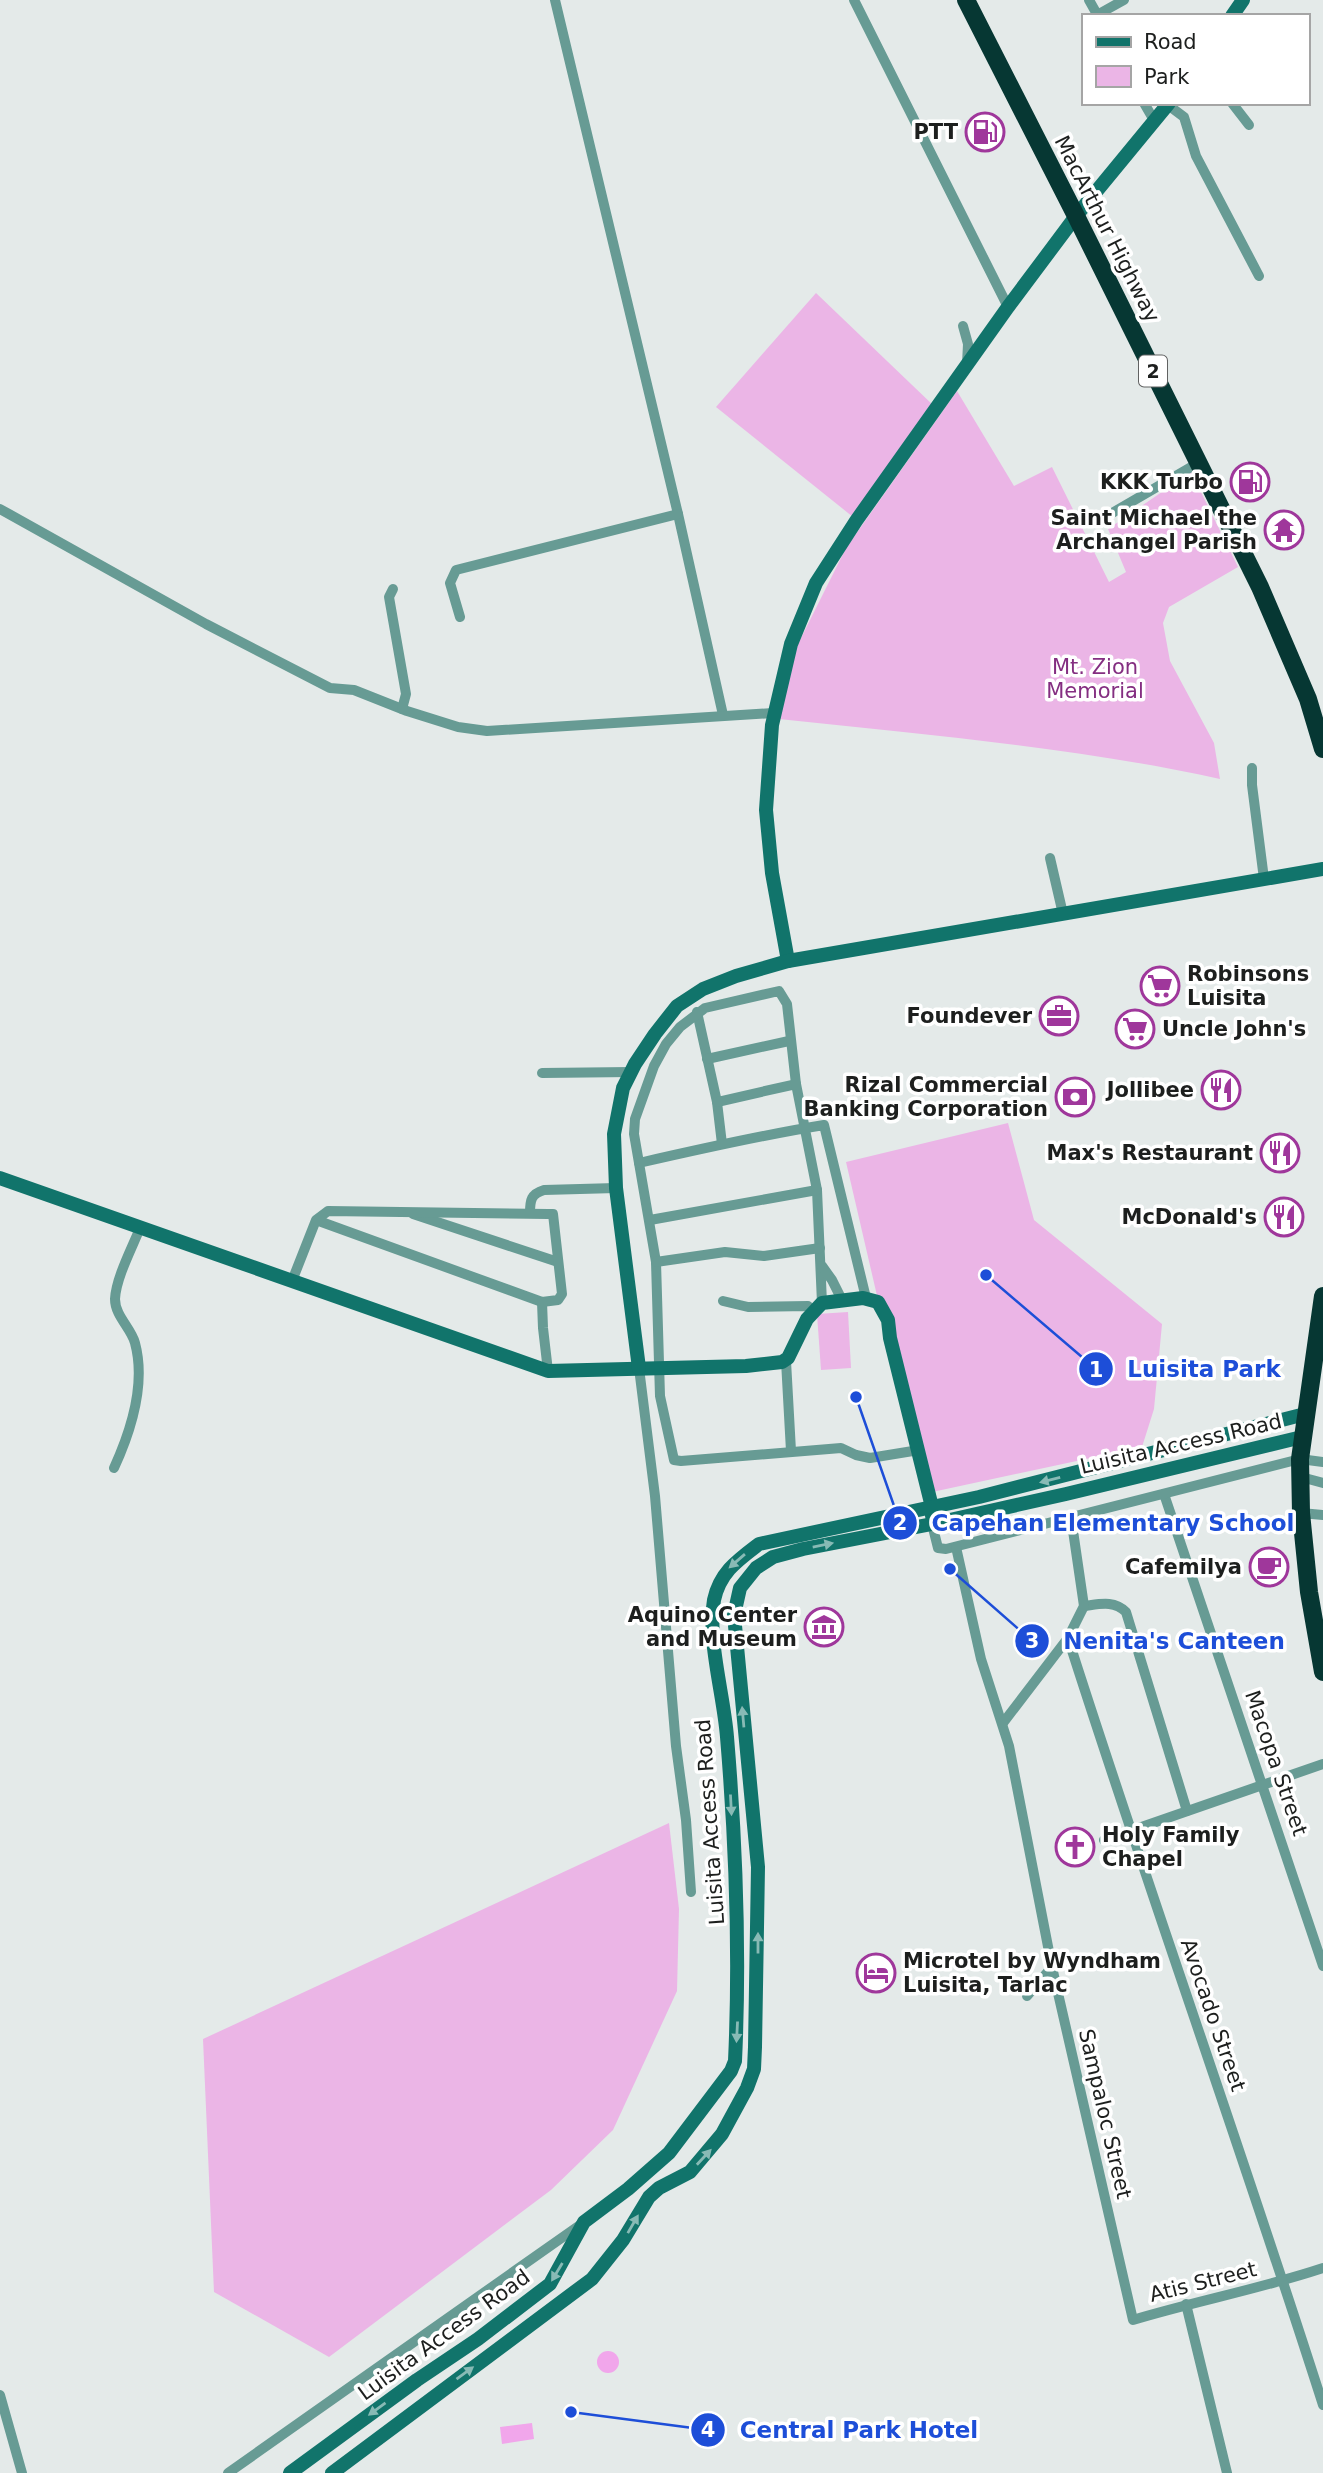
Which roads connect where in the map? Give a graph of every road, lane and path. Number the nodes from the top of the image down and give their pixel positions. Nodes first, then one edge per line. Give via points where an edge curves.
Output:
1 (555, 0) edge
2 (854, 0) edge
3 (965, 0) edge
4 (1124, 0) edge
5 (1099, 14) edge
6 (1145, 105) edge
7 (1167, 105) edge
8 (1169, 105) edge
9 (1234, 105) edge
10 (1155, 122) junction
11 (1249, 125) dead end
12 (1076, 216) junction
13 (1259, 276) dead end
14 (1008, 307) junction
15 (962, 326) dead end
16 (967, 368) junction
17 (1198, 463) junction
18 (0, 509) edge
19 (678, 514) junction
20 (1096, 523) dead end
21 (393, 589) dead end
22 (460, 618) dead end
23 (402, 709) junction
24 (773, 713) junction
25 (723, 715) junction
26 (1323, 749) edge
27 (1252, 768) dead end
28 (1050, 858) dead end
29 (1323, 869) edge
30 (1264, 879) junction
31 (1063, 914) junction
32 (789, 961) junction
33 (697, 1012) junction
34 (789, 1041) junction
35 (706, 1059) junction
36 (631, 1072) junction
37 (542, 1073) dead end
38 (796, 1084) junction
39 (717, 1102) junction
40 (804, 1128) junction
41 (722, 1144) junction
42 (639, 1163) junction
43 (0, 1178) edge
44 (616, 1188) junction
45 (817, 1190) junction
46 (402, 1211) junction
47 (530, 1213) junction
48 (316, 1220) junction
49 (650, 1220) junction
50 (140, 1228) junction
51 (820, 1248) junction
52 (558, 1262) junction
53 (656, 1262) junction
54 (822, 1266) junction
55 (292, 1281) junction
56 (866, 1298) junction
57 (842, 1300) junction
58 (723, 1301) dead end
59 (542, 1302) junction
60 (1322, 1302) edge
61 (818, 1307) junction
62 (786, 1361) junction
63 (639, 1368) junction
64 (659, 1369) junction
65 (548, 1371) junction
66 (1306, 1414) junction
67 (1302, 1437) junction
68 (919, 1450) junction
69 (791, 1451) junction
70 (1323, 1462) edge
71 (114, 1468) dead end
72 (1301, 1468) junction
73 (1323, 1483) edge
74 (1164, 1494) junction
75 (932, 1507) junction
76 (1301, 1513) junction
77 (1323, 1515) edge
78 (1071, 1517) junction
79 (932, 1524) junction
80 (956, 1547) junction
81 (1084, 1605) junction
82 (1068, 1638) junction
83 (1323, 1672) edge
84 (1003, 1723) junction
85 (1323, 1765) edge
86 (1263, 1785) junction
87 (1187, 1811) junction
88 (1130, 1831) junction
89 (1104, 1840) dead end
90 (691, 1892) dead end
91 (1323, 1966) edge
92 (1052, 1967) junction
93 (1027, 1996) dead end
94 (584, 2222) junction
95 (1323, 2268) edge
96 (1284, 2281) junction
97 (1186, 2304) junction
98 (1133, 2320) joint
99 (0, 2395) edge
100 (1323, 2404) edge
101 (22, 2473) edge
102 (228, 2473) edge
103 (290, 2473) edge
104 (332, 2473) edge
105 (1227, 2473) edge

1 - 19 street
2 - 14 street
3 - 12 highway, MacArthur Highway / 2
4 - 5 street
6 - 10 street
7 - 10 main road
8 - 13 street via 1184,117 1196,156
9 - 11 street
10 - 12 main road
12 - 14 main road
12 - 17 highway, MacArthur Highway / 2
14 - 16 main road
15 - 16 street via 968,344
16 - 24 main road via 816,583 791,644
17 - 20 street
17 - 26 highway, MacArthur Highway / 2 via 1284,640
18 - 23 street via 330,688 354,690
19 - 22 street via 456,570 450,583
19 - 25 street
21 - 23 street via 389,597 406,694
23 - 25 street via 487,731
24 - 25 street
24 - 32 main road via 766,810 772,873
27 - 30 street
28 - 31 street
29 - 30 main road
30 - 31 main road
31 - 32 main road
32 - 36 main road via 703,989 677,1006
33 - 34 street via 779,991 787,1004
33 - 35 street
33 - 42 street via 666,1044 654,1066 635,1119
34 - 35 street
34 - 38 street
35 - 39 street
36 - 37 street
36 - 44 main road via 614,1134
38 - 39 street
38 - 40 street
39 - 41 street
40 - 41 street
40 - 45 street
40 - 56 street via 824,1125 826,1130
41 - 42 street
42 - 49 street
43 - 50 main road
44 - 47 street via 544,1189 530,1200
44 - 63 main road
45 - 49 street
45 - 51 street
46 - 47 street
46 - 48 street via 337,1210
46 - 52 street
47 - 52 street via 552,1214
48 - 55 street
48 - 59 street
49 - 53 street
50 - 55 main road
50 - 71 street via 115,1297 116,1308 135,1341 139,1368 129,1436
51 - 53 street via 764,1256 725,1252
51 - 54 street
52 - 59 street via 562,1294 558,1300
53 - 64 street
54 - 57 street
54 - 61 street
55 - 65 main road
56 - 57 main road
56 - 68 main road via 880,1304 888,1320
57 - 61 main road
58 - 61 street via 748,1307
59 - 65 street
60 - 66 highway
61 - 62 main road
62 - 64 main road
62 - 69 street
63 - 64 main road
63 - 65 main road
63 - 90 street
64 - 69 street via 674,1460
66 - 67 highway
66 -> 75 main road, Luisita Access Road
67 - 72 highway
67 - 79 main road, Luisita Access Road
68 - 69 street via 870,1458 841,1448
68 - 75 main road
70 - 72 street
72 - 73 street
72 - 74 street
72 - 76 highway
74 - 78 street
74 - 86 street, Macopa Street
75 - 79 main road
75 -> 94 main road, Luisita Access Road via 759,1544 730,1565 714,1599 713,1630 727,1735 737,1919 735,2062 669,2154
76 - 77 street
76 - 83 highway
78 - 80 street
78 - 81 street
79 - 80 street via 939,1549
104 -> 79 main road, Luisita Access Road via 592,2279 649,2197 690,2172 722,2134 754,2069 758,1981 758,1867 734,1615 740,1588 756,1568 773,1557
80 - 84 street, Sampaloc Street via 981,1659
81 - 82 street
81 - 87 street via 1112,1603 1126,1612
82 - 84 street
82 - 88 street, Avocado Street
84 - 92 street, Sampaloc Street
85 - 86 street
86 - 87 street
86 - 91 street, Macopa Street
87 - 88 street
88 - 89 street
88 - 96 street, Avocado Street
92 - 93 street
92 - 98 street, Sampaloc Street
94 - 102 street
94 -> 103 main road, Luisita Access Road via 556,2275 537,2295
95 - 96 street, Atis Street
96 - 97 street, Atis Street
96 - 100 street, Avocado Street
97 - 98 street, Atis Street
97 - 105 street
99 - 101 street

